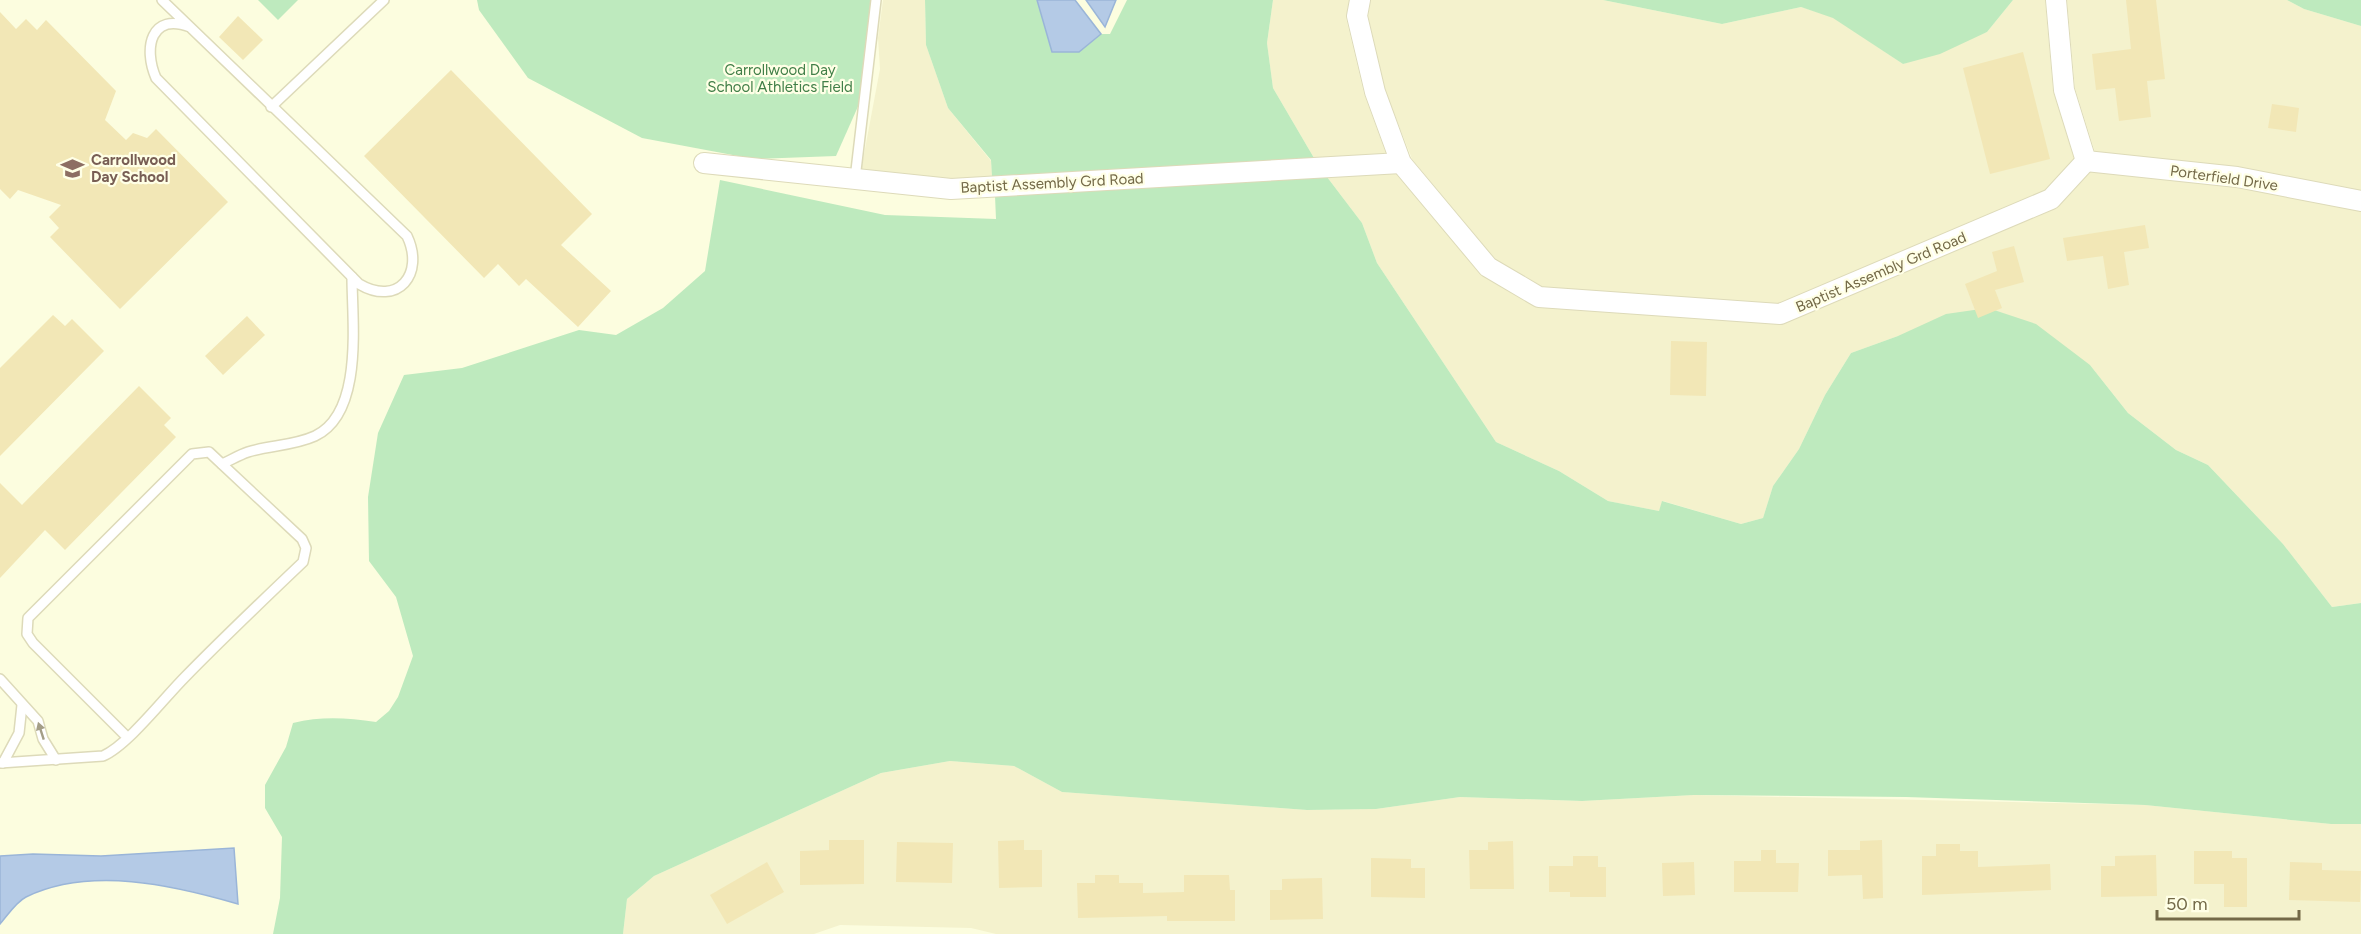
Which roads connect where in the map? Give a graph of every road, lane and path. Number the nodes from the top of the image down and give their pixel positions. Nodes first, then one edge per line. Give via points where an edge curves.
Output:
1 (162, 0) edge
2 (384, 0) edge
3 (876, 0) edge
4 (1360, 0) edge
5 (2056, 0) edge
6 (190, 27) junction
7 (272, 107) junction
8 (2086, 160) junction
9 (704, 163) dead end
10 (1401, 163) junction
11 (855, 179) junction
12 (2361, 201) edge
13 (352, 277) junction
14 (222, 464) junction
15 (0, 679) edge
16 (22, 705) junction
17 (127, 737) junction
18 (56, 760) junction
19 (1, 763) edge

1 - 6 lane
2 - 7 lane
3 - 11 lane
4 - 10 street, Baptist Assembly Grd Road via 1357,16 1375,92
5 - 8 street via 2064,90
6 - 7 lane
6 - 13 lane via 173,22 156,29 150,55 156,78
7 - 13 lane via 407,236 414,264 405,284 393,291 369,290
8 - 10 street, Baptist Assembly Grd Road via 2052,199 1780,314 1539,297 1488,267
8 - 12 street, Porterfield Drive via 2237,177
9 - 11 street, Baptist Assembly Grd Road
10 - 11 street, Baptist Assembly Grd Road via 951,189
13 - 14 lane via 350,383 343,407 318,435 248,452
14 - 17 lane via 302,539 306,556
14 - 17 lane via 209,452 192,454 28,618 27,634 33,643
15 - 16 lane
18 -> 16 lane via 43,739 38,721
16 - 19 lane via 19,733
17 - 18 lane via 103,756
18 - 19 lane

